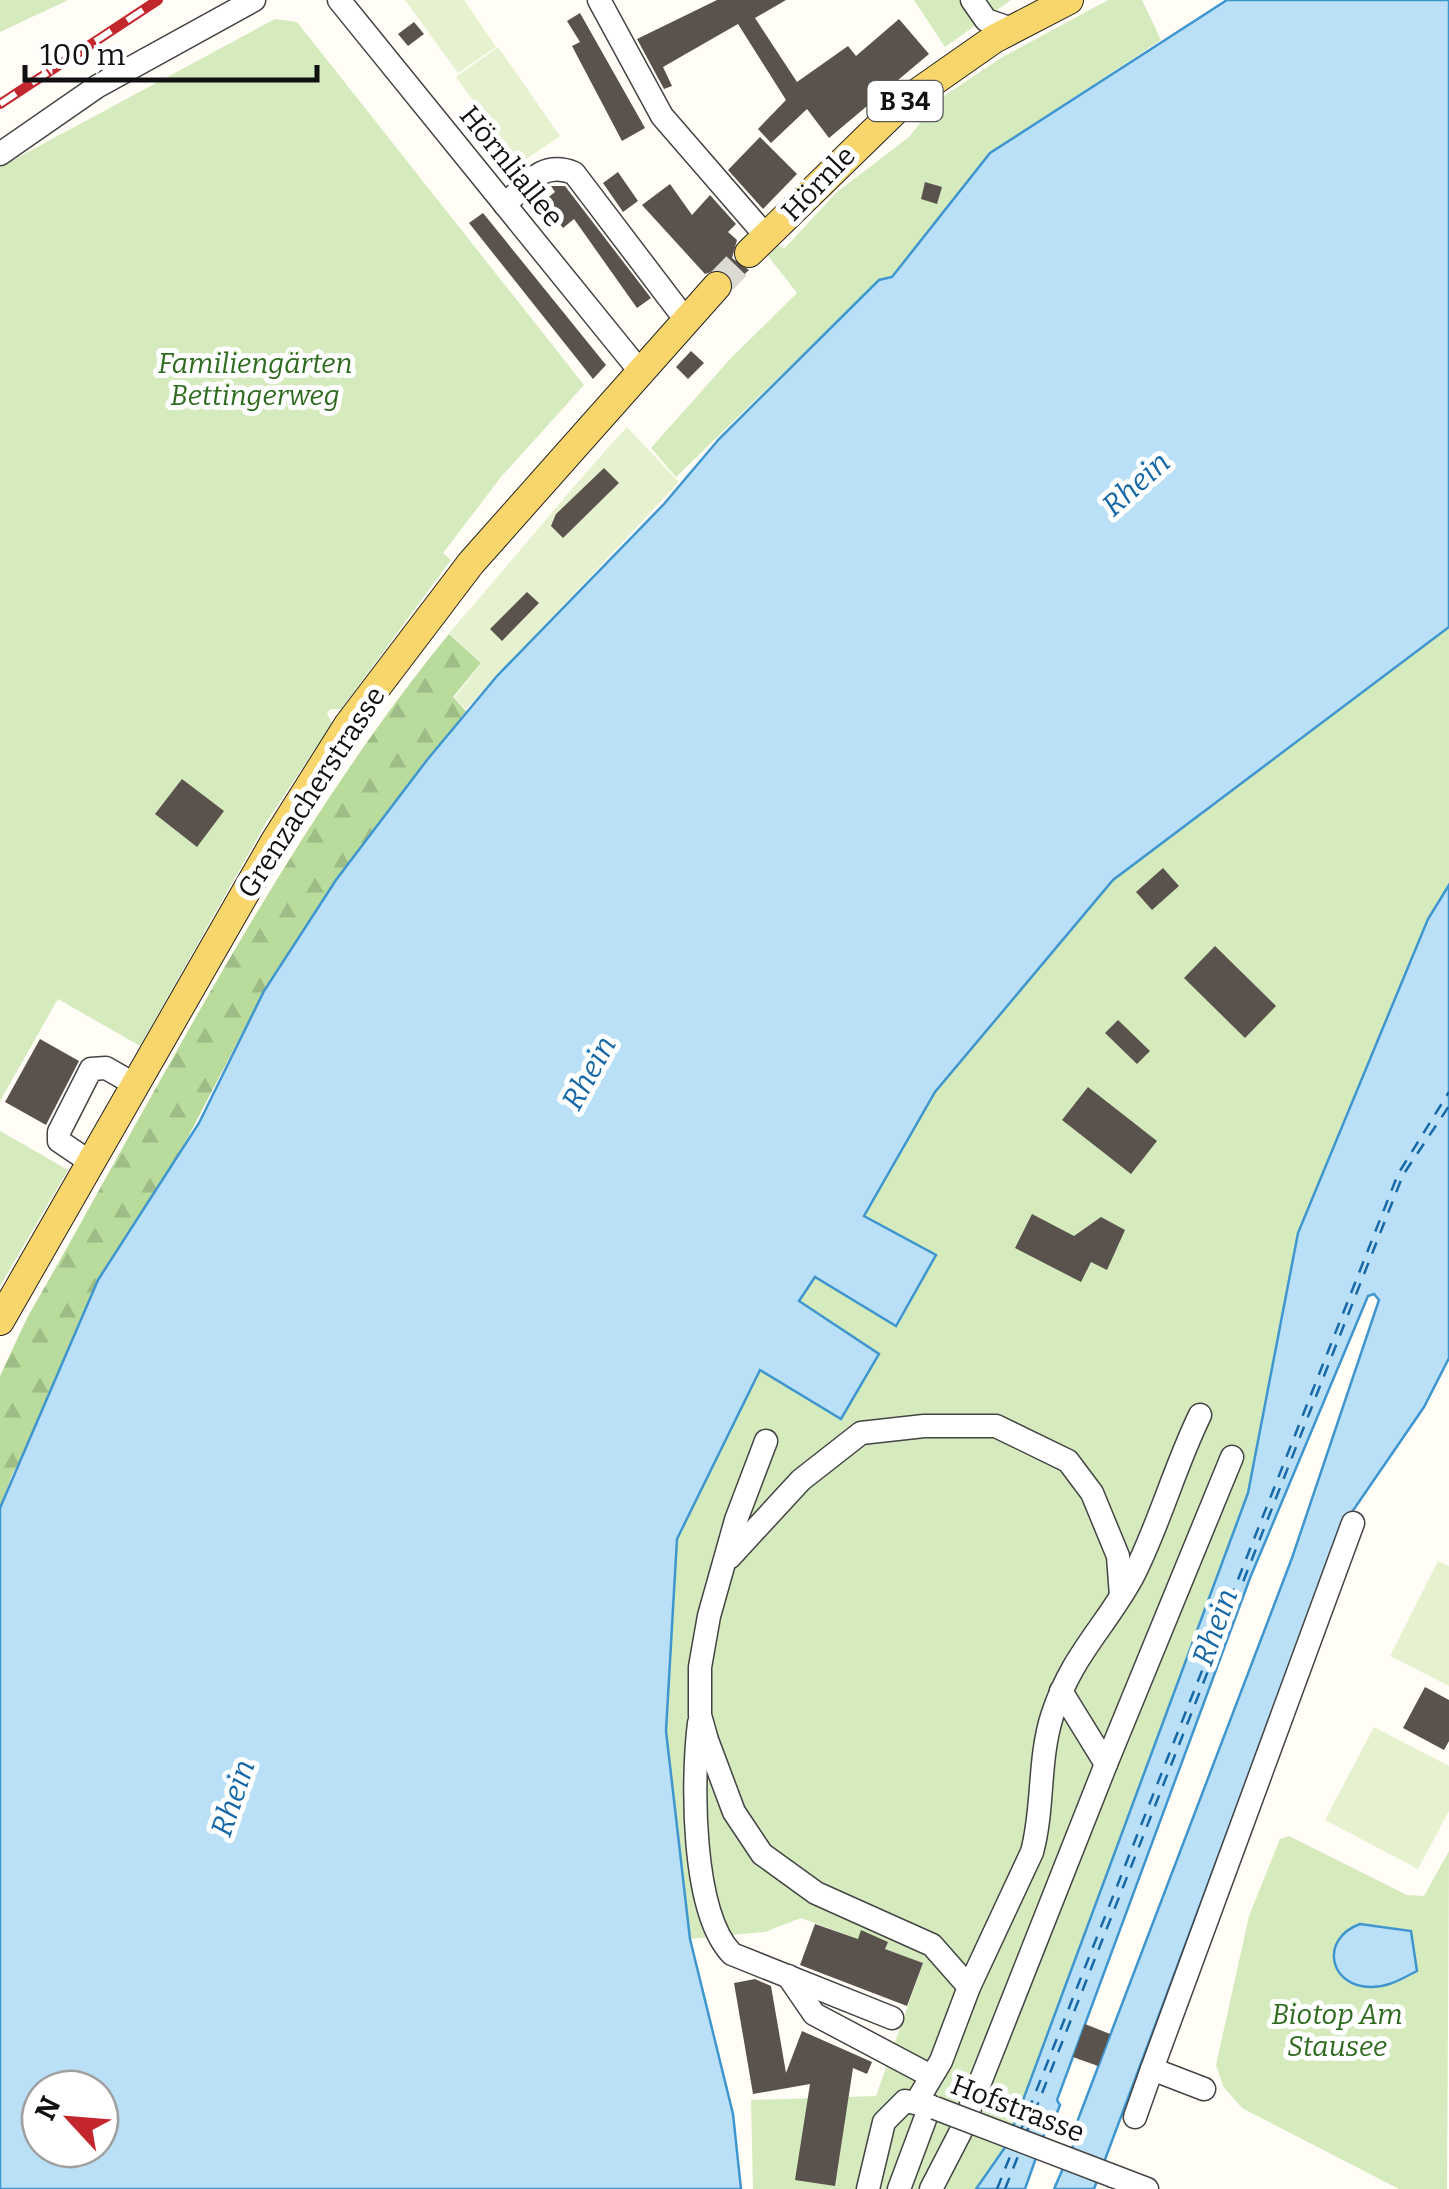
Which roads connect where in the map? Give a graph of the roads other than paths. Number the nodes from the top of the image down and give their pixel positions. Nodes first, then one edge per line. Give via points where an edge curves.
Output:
1 (254, 0) edge
2 (339, 0) edge
3 (599, 0) edge
4 (972, 0) edge
5 (1069, 0) edge
6 (1012, 30) junction
7 (0, 154) edge
8 (505, 205) junction
9 (758, 244) joint
10 (716, 286) tunnel mouth
11 (688, 315) junction
12 (639, 370) junction
13 (134, 1084) junction
14 (90, 1162) junction
15 (2, 1311) edge
16 (1200, 1415) dead end
17 (766, 1441) dead end
18 (1232, 1456) dead end
19 (1353, 1523) dead end
20 (724, 1563) junction
21 (1121, 1596) junction
22 (1061, 1691) junction
23 (700, 1715) junction
24 (1106, 1764) junction
25 (788, 1976) junction
26 (969, 1987) junction
27 (892, 2018) dead end
28 (1152, 2069) junction
29 (928, 2075) junction
30 (1204, 2089) dead end
31 (927, 2105) junction
32 (1135, 2117) dead end
33 (868, 2189) edge
34 (898, 2189) edge
35 (930, 2189) edge
36 (1147, 2189) edge

1 - 7 street via 98,86
2 - 8 street, Hörnliallee
3 - 9 street, Hörnle via 662,116
4 - 6 street via 986,20
5 - 6 main road, Hörnle / B 34
6 - 9 main road, Hörnle / B 34 via 877,124
8 - 11 street via 540,171 557,166 574,173
8 - 12 street, Hörnliallee
10 - 11 main road
11 - 12 main road, Grenzacherstrasse
12 - 13 main road, Grenzacherstrasse via 471,563 348,726
13 - 14 main road, Grenzacherstrasse
13 - 14 street via 106,1068 90,1070 59,1132 65,1148
14 - 15 main road, Grenzacherstrasse
16 - 21 street
17 - 20 street
18 - 24 street
19 - 28 street
20 - 21 street via 801,1480 861,1433 996,1426 1068,1462 1092,1493 1118,1556
20 - 23 street via 700,1667
21 - 22 street via 1092,1632
22 - 24 street
22 - 26 street via 1043,1753 1032,1852
23 - 25 street via 694,1763 710,1916 732,1954
23 - 26 street via 734,1812 762,1854 816,1893 932,1945
24 - 35 street via 960,2133
25 - 27 street
25 - 29 street via 814,2014
26 - 29 street
28 - 30 street
28 - 32 street
29 - 31 street
31 - 33 street, Hofstrasse via 904,2101 889,2112
31 - 34 street
31 - 36 street, Hofstrasse, bridge

